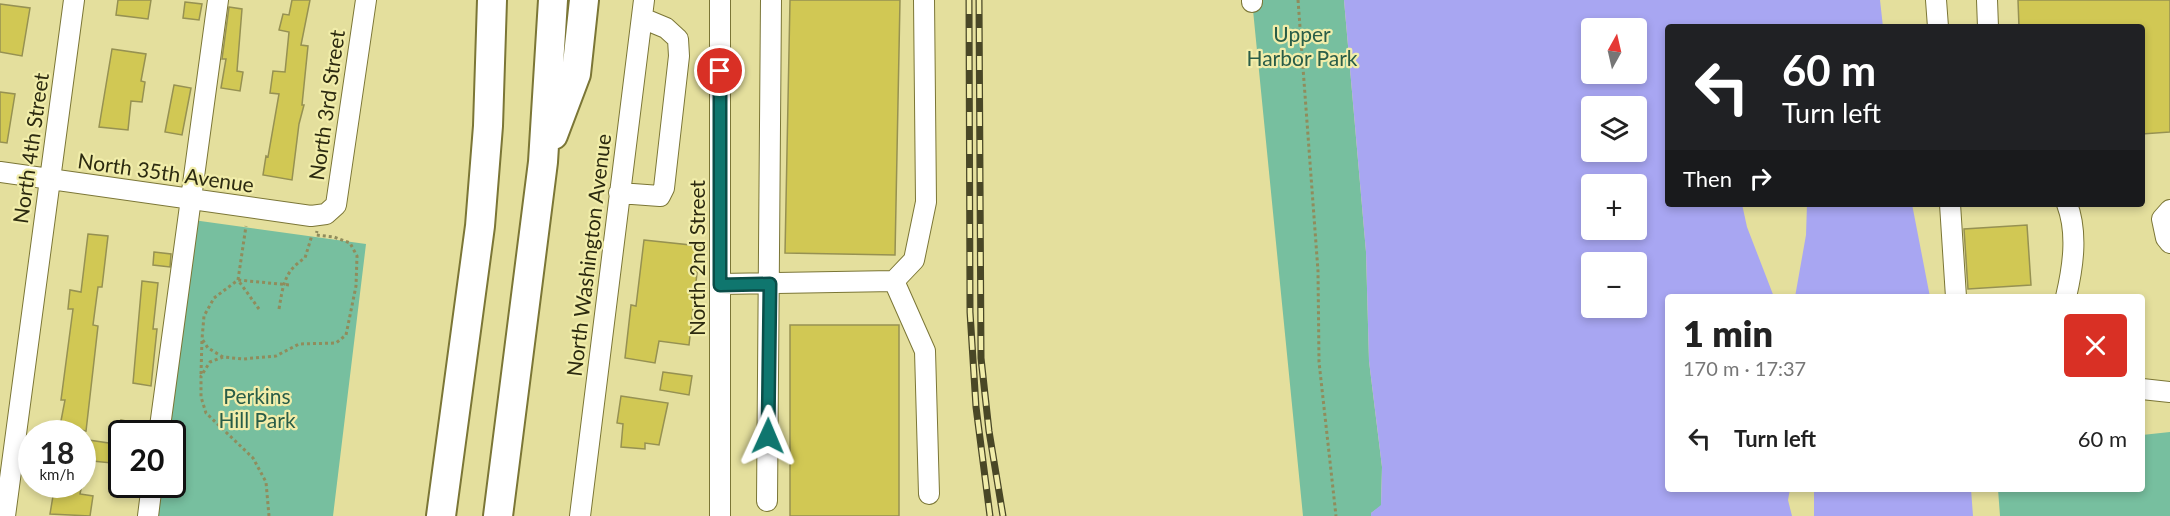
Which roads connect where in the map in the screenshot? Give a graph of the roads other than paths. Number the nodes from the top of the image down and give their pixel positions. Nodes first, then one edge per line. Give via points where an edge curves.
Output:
1 (74, 0) edge
2 (218, 0) edge
3 (366, 0) edge
4 (478, 0) edge
5 (492, 0) edge
6 (553, 0) edge
7 (584, 0) edge
8 (720, 0) edge
9 (771, 0) edge
10 (924, 0) edge
11 (1936, 0) edge
12 (1987, 0) edge
13 (643, 9) edge
14 (1938, 24) edge
15 (1988, 24) edge
16 (543, 162) junction
17 (0, 172) edge
18 (50, 180) junction
19 (620, 193) junction
20 (190, 199) junction
21 (1950, 207) edge
22 (2068, 207) edge
23 (2170, 210) edge
24 (326, 214) joint
25 (480, 226) junction
26 (2170, 243) edge
27 (894, 281) junction
28 (770, 284) junction
29 (720, 285) junction
30 (1956, 294) edge
31 (2067, 294) edge
32 (2145, 389) edge
33 (2170, 392) edge
34 (161, 420) edge
35 (929, 495) dead end
36 (151, 498) edge
37 (766, 501) dead end
38 (5, 516) edge
39 (148, 516) edge
40 (441, 516) edge
41 (498, 516) edge
42 (580, 516) edge
43 (720, 516) edge

1 - 18 street, North 4th Street
2 - 20 street
3 - 24 street, North 3rd Street via 336,205
4 - 25 highway
5 - 25 highway
6 - 16 highway
7 - 16 highway via 576,74
8 - 29 street, North 2nd Street
9 - 28 street
10 - 27 street via 927,202 914,260
11 - 14 street
12 - 15 street
13 - 19 street, North Washington Avenue
13 - 19 street via 678,39 664,188 660,195
16 - 41 highway
17 - 18 street, North 35th Avenue
18 - 20 street, North 35th Avenue
18 - 38 street, North 4th Street
19 - 42 street, North Washington Avenue
20 - 24 street, North 35th Avenue via 311,216
20 - 34 street
21 - 30 street
22 - 31 street via 2072,216 2073,265
23 - 26 street via 2162,219
25 - 40 highway
27 - 28 street
27 - 35 street via 925,351
28 - 29 street
28 - 37 street
29 - 43 street, North 2nd Street
32 - 33 street
36 - 39 street

